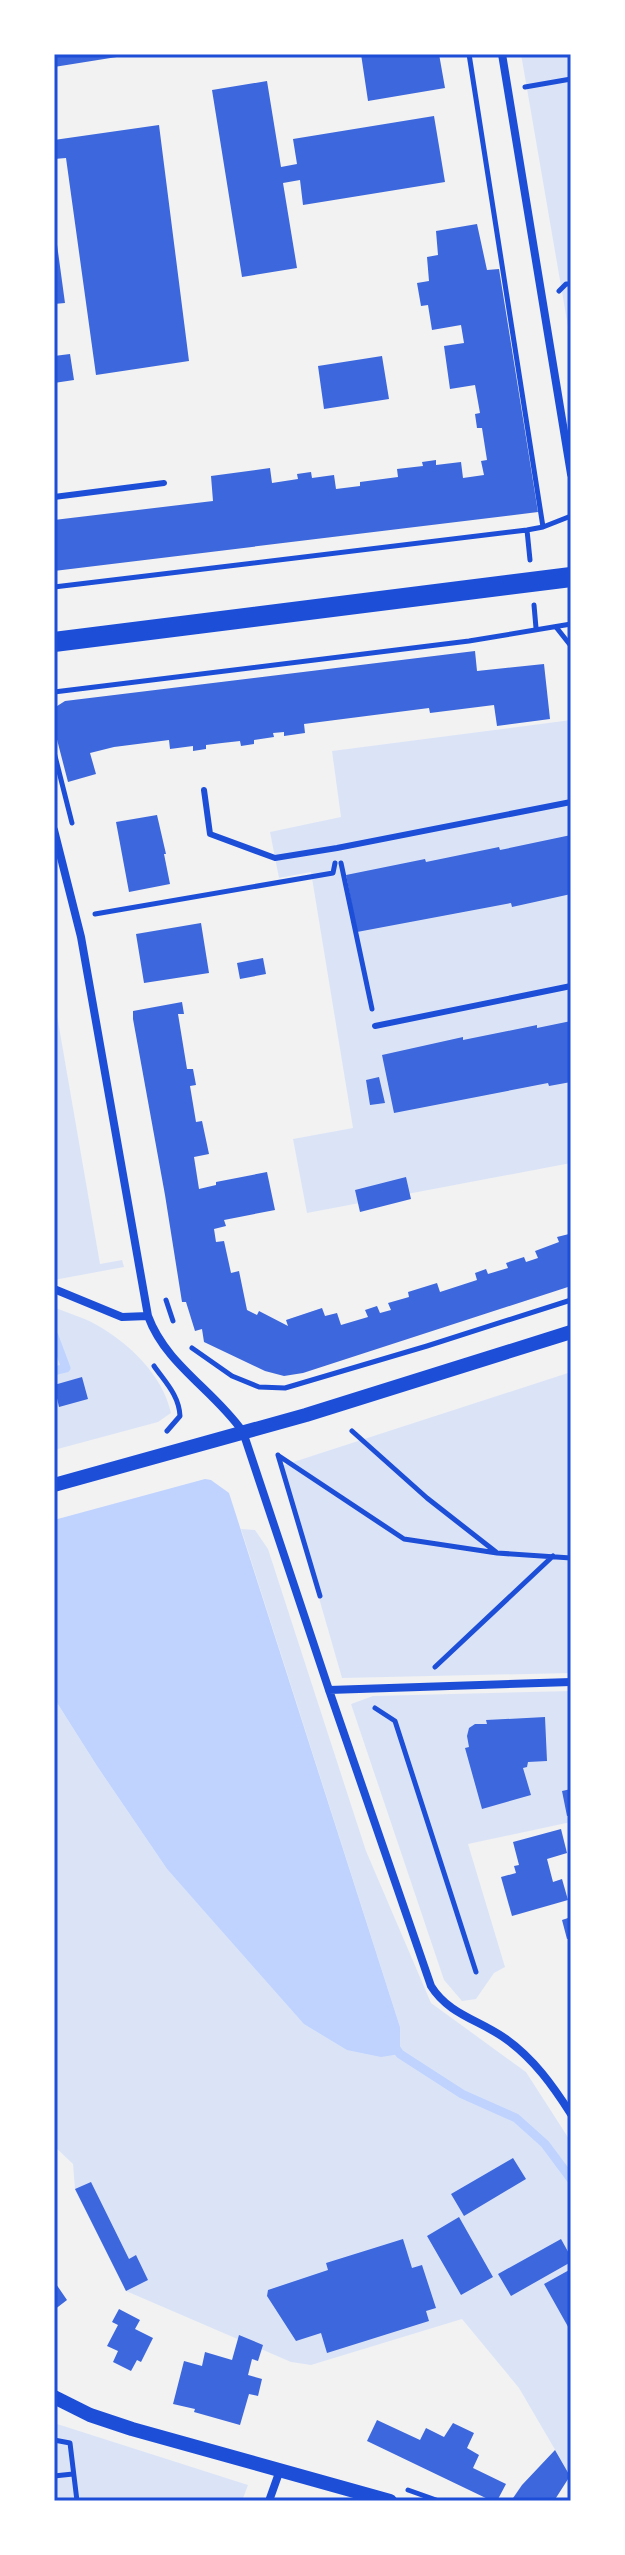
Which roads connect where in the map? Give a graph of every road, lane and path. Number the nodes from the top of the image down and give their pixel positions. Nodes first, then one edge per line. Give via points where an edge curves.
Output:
1 (469, 54) edge
2 (502, 54) edge
3 (571, 79) edge
4 (508, 90) junction
5 (571, 474) edge
6 (164, 483) dead end
7 (54, 497) edge
8 (571, 516) edge
9 (543, 527) junction
10 (571, 577) edge
11 (54, 587) edge
12 (571, 624) edge
13 (555, 626) junction
14 (54, 642) edge
15 (571, 646) edge
16 (54, 692) edge
17 (54, 752) edge
18 (204, 790) dead end
19 (571, 802) edge
20 (74, 829) dead end
21 (54, 830) edge
22 (337, 848) junction
23 (92, 900) dead end
24 (95, 914) junction
25 (98, 927) dead end
26 (571, 986) edge
27 (375, 1026) joint
28 (163, 1286) dead end
29 (54, 1289) edge
30 (571, 1300) edge
31 (148, 1316) junction
32 (176, 1329) dead end
33 (571, 1332) edge
34 (189, 1346) dead end
35 (151, 1363) dead end
36 (352, 1431) dead end
37 (243, 1432) junction
38 (154, 1434) dead end
39 (54, 1485) edge
40 (497, 1553) junction
41 (554, 1555) junction
42 (571, 1558) edge
43 (321, 1600) dead end
44 (571, 1682) edge
45 (414, 1687) junction
46 (348, 1689) junction
47 (329, 1690) junction
48 (476, 1972) dead end
49 (571, 2114) edge
50 (54, 2397) edge
51 (54, 2440) edge
52 (280, 2470) junction
53 (73, 2474) junction
54 (54, 2476) edge
55 (77, 2501) edge
56 (269, 2501) edge
57 (390, 2501) edge

1 - 9 path
2 - 4 street
3 - 4 path
4 - 5 street
6 - 7 lane
8 - 9 path
9 - 11 path
10 - 14 main road
12 - 13 path
13 - 15 path
13 - 16 path
17 - 20 path
18 - 22 lane via 210,834 275,858
19 - 22 lane
21 - 31 street via 81,937
22 - 24 path via 333,873
22 - 27 path
23 - 24 path
24 - 25 path
26 - 27 lane
28 - 32 path
29 - 31 street via 122,1317
30 - 34 path via 285,1388 259,1387 232,1376
31 - 37 street via 162,1346 226,1408
33 - 37 street
35 - 38 path via 172,1389 180,1416 169,1430
36 - 40 path
37 - 39 street
37 - 47 street
40 - 41 path
40 - 43 path via 404,1539 278,1455
41 - 42 path
41 - 45 path
44 - 45 street
45 - 46 street
46 - 47 street
46 - 48 path via 395,1721
47 - 49 street via 431,1986 450,2008 517,2047
50 - 52 street via 132,2429
51 - 53 path via 70,2443
52 - 56 street
52 - 57 street
53 - 54 path
53 - 55 path

